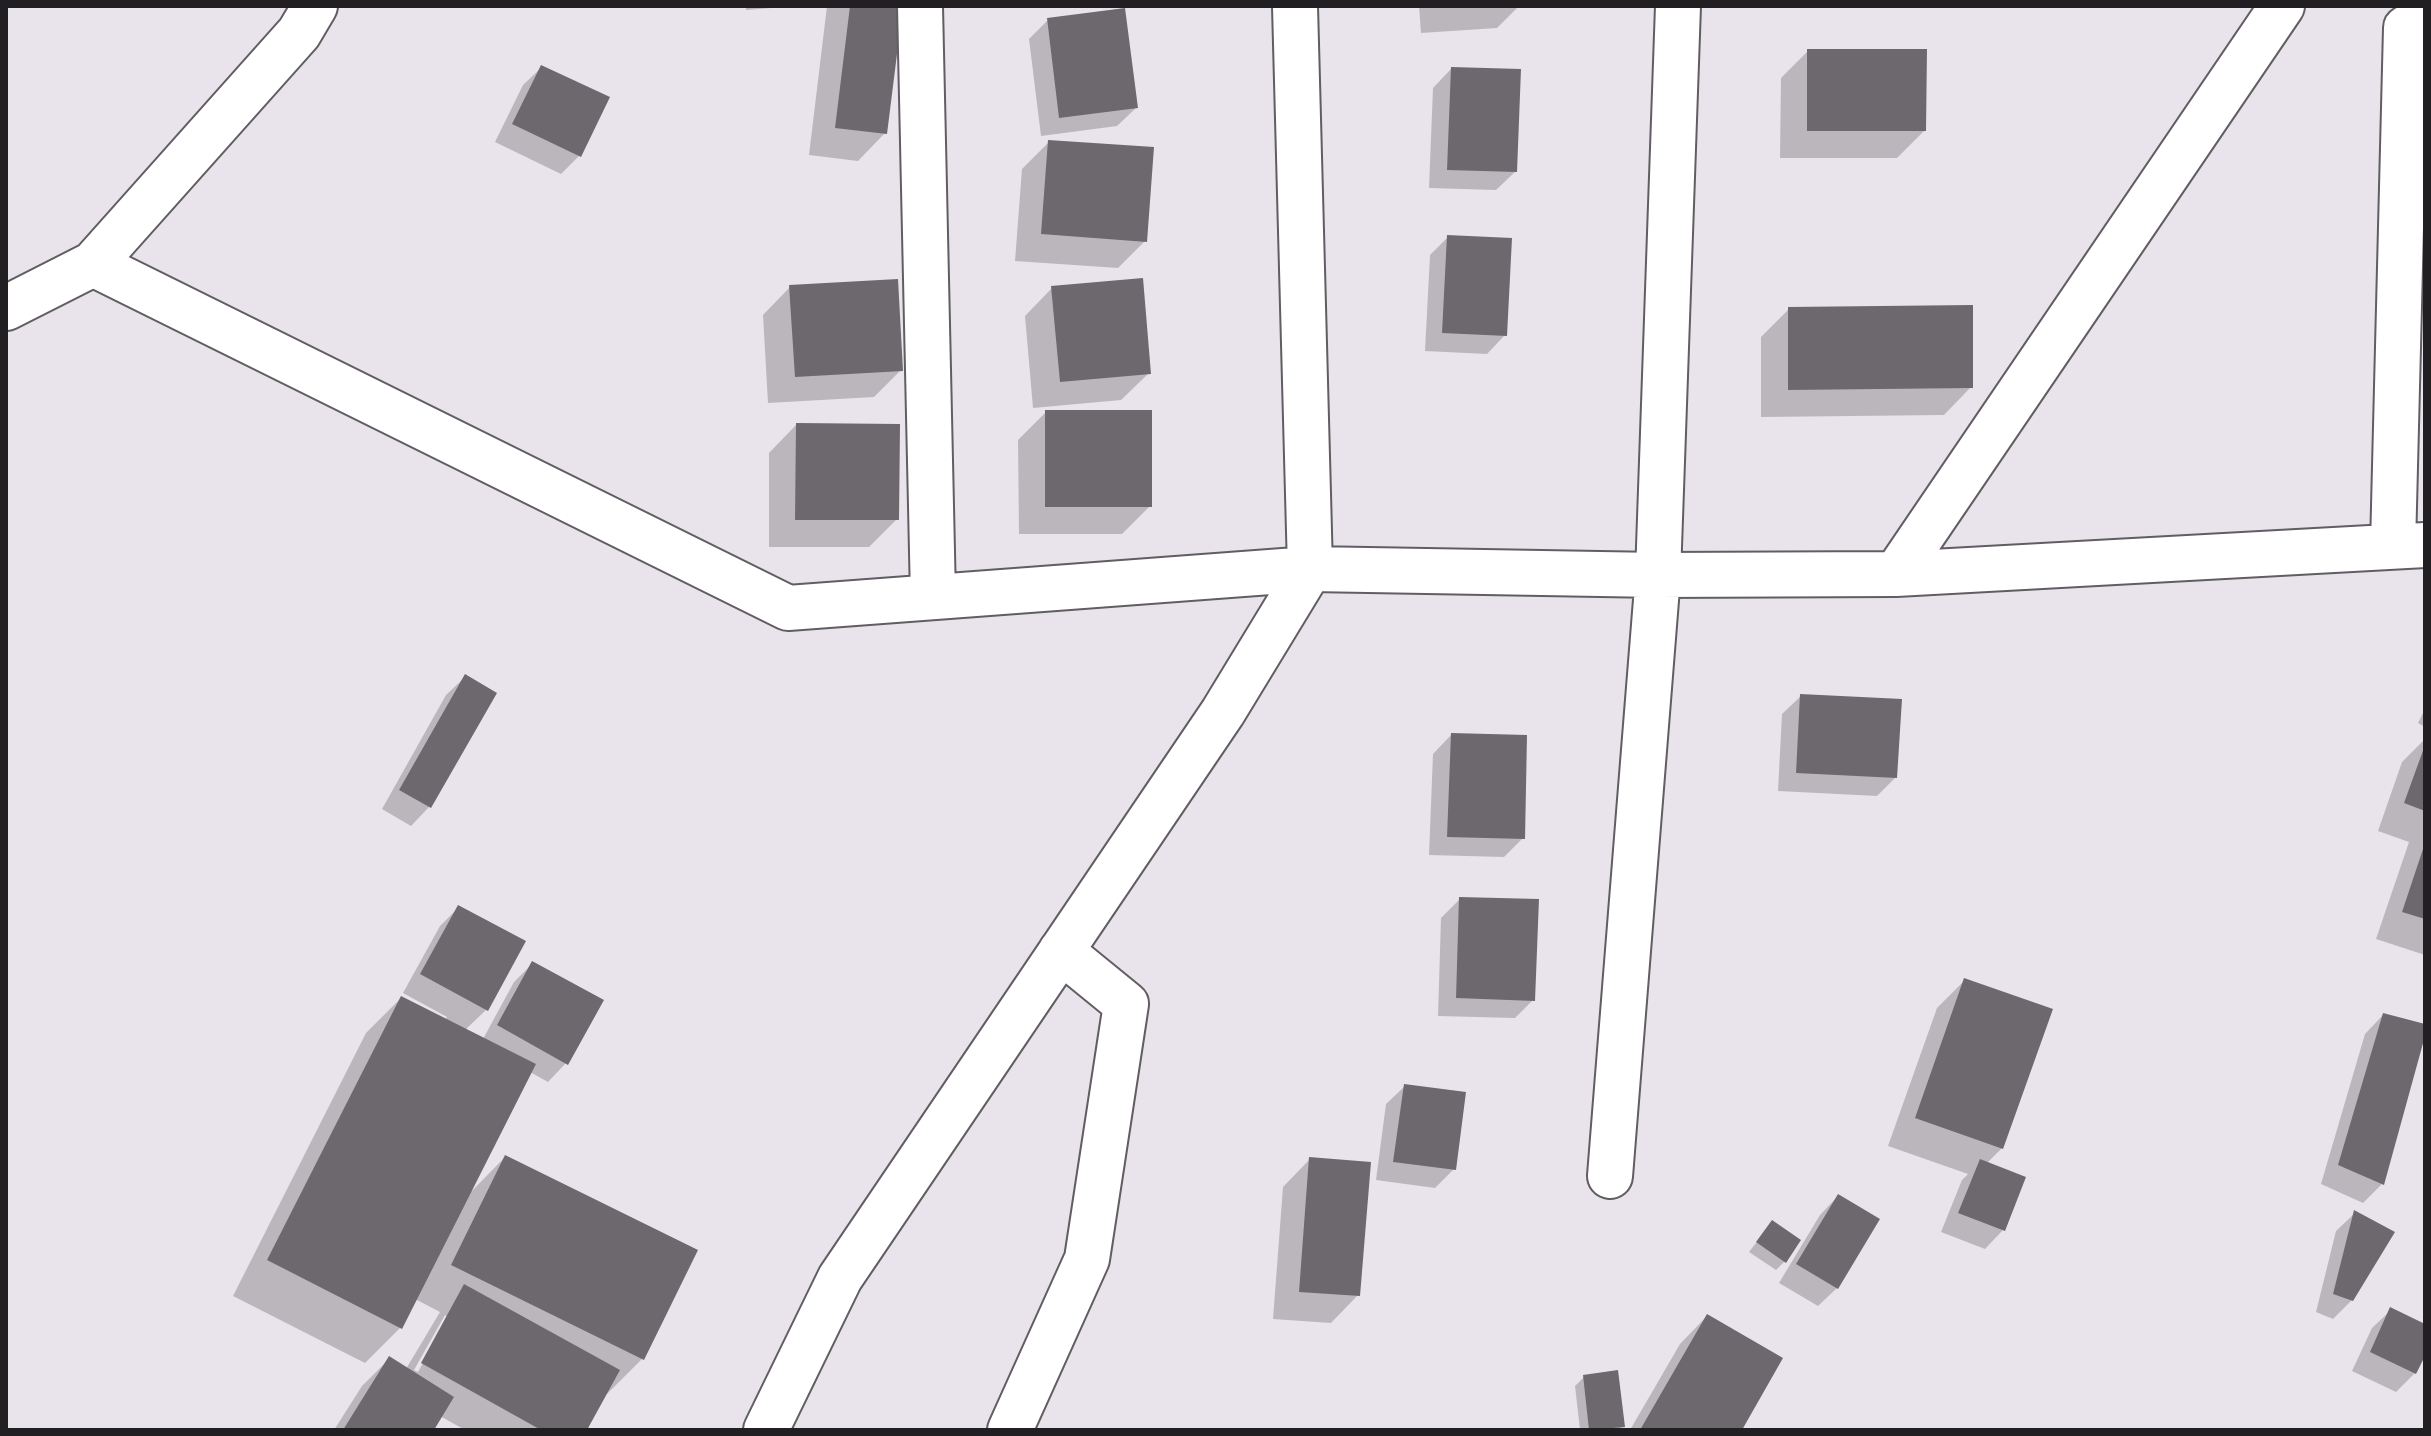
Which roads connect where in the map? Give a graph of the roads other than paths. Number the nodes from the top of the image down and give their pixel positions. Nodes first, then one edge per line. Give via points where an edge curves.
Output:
1 (315, 6) edge
2 (920, 6) edge
3 (1295, 6) edge
4 (1678, 6) edge
5 (2282, 6) edge
6 (2425, 17) edge
7 (93, 264) junction
8 (6, 308) edge
9 (2409, 546) edge
10 (1310, 569) junction
11 (1896, 574) junction
12 (1658, 575) junction
13 (933, 597) junction
14 (1061, 951) junction
15 (1610, 1176) dead end
16 (766, 1430) edge
17 (1010, 1430) edge

1 - 7 street via 299,33
2 - 13 street
3 - 10 street
4 - 12 street
5 - 11 street
6 - 9 street via 2406,28
7 - 8 street
7 - 13 street via 788,608
9 - 11 street
10 - 12 street
10 - 13 street
10 - 14 street via 1223,712
11 - 12 street
12 - 15 street
14 - 16 street via 840,1278
14 - 17 street via 1126,1004 1087,1259

